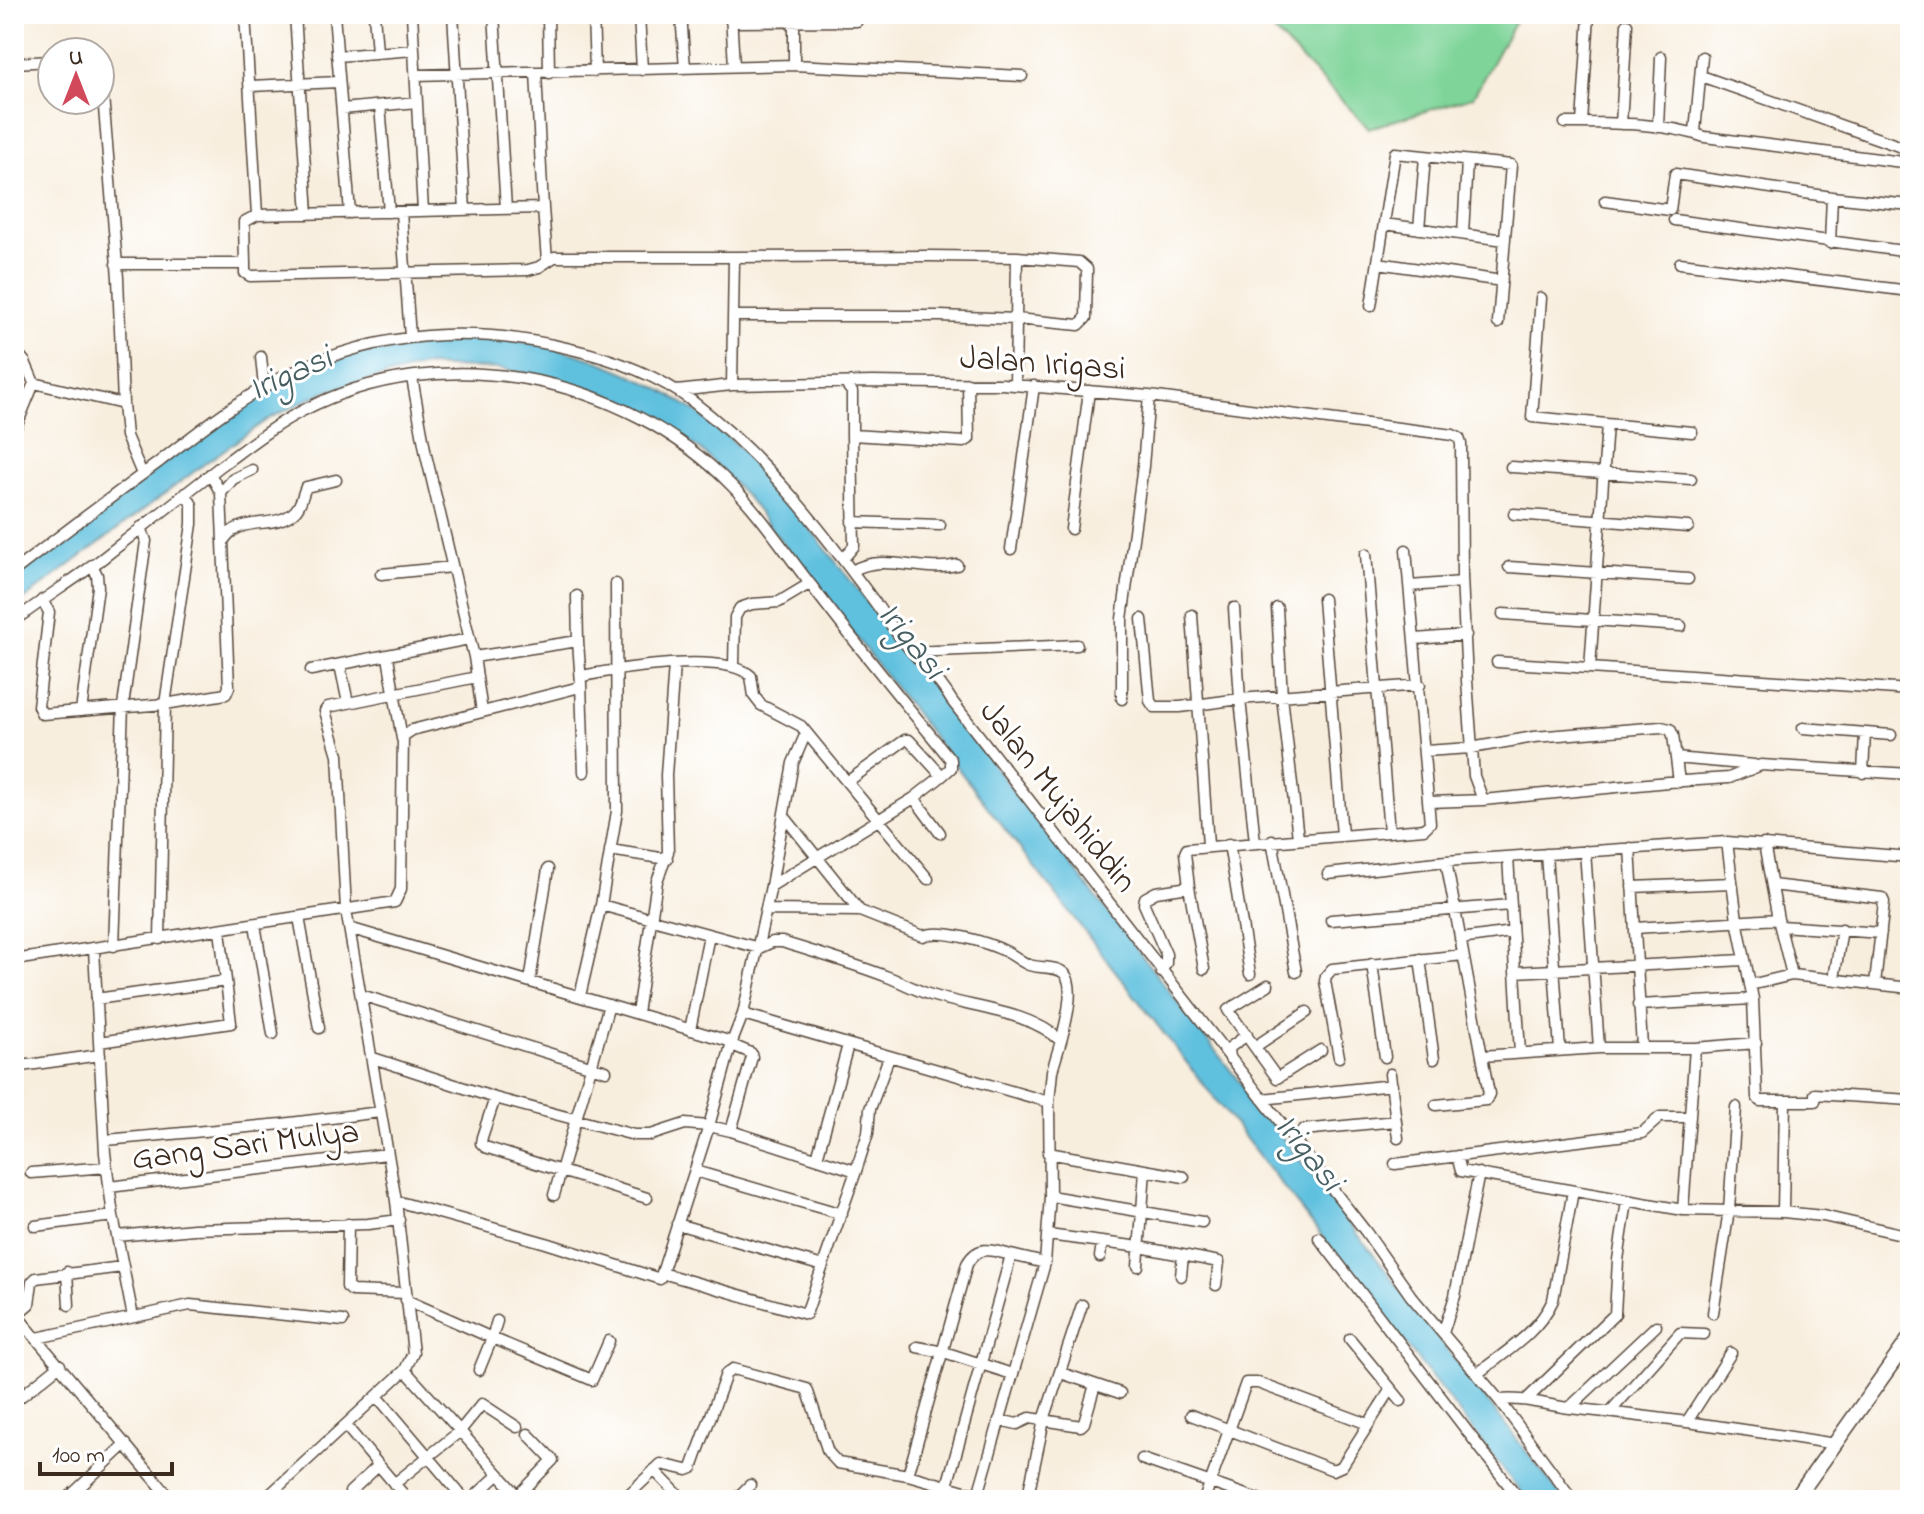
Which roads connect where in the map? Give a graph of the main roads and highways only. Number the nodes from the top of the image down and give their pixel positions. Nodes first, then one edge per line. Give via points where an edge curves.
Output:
1 (1910, 1338) edge
2 (1795, 1500) edge

1 - 2 main road

